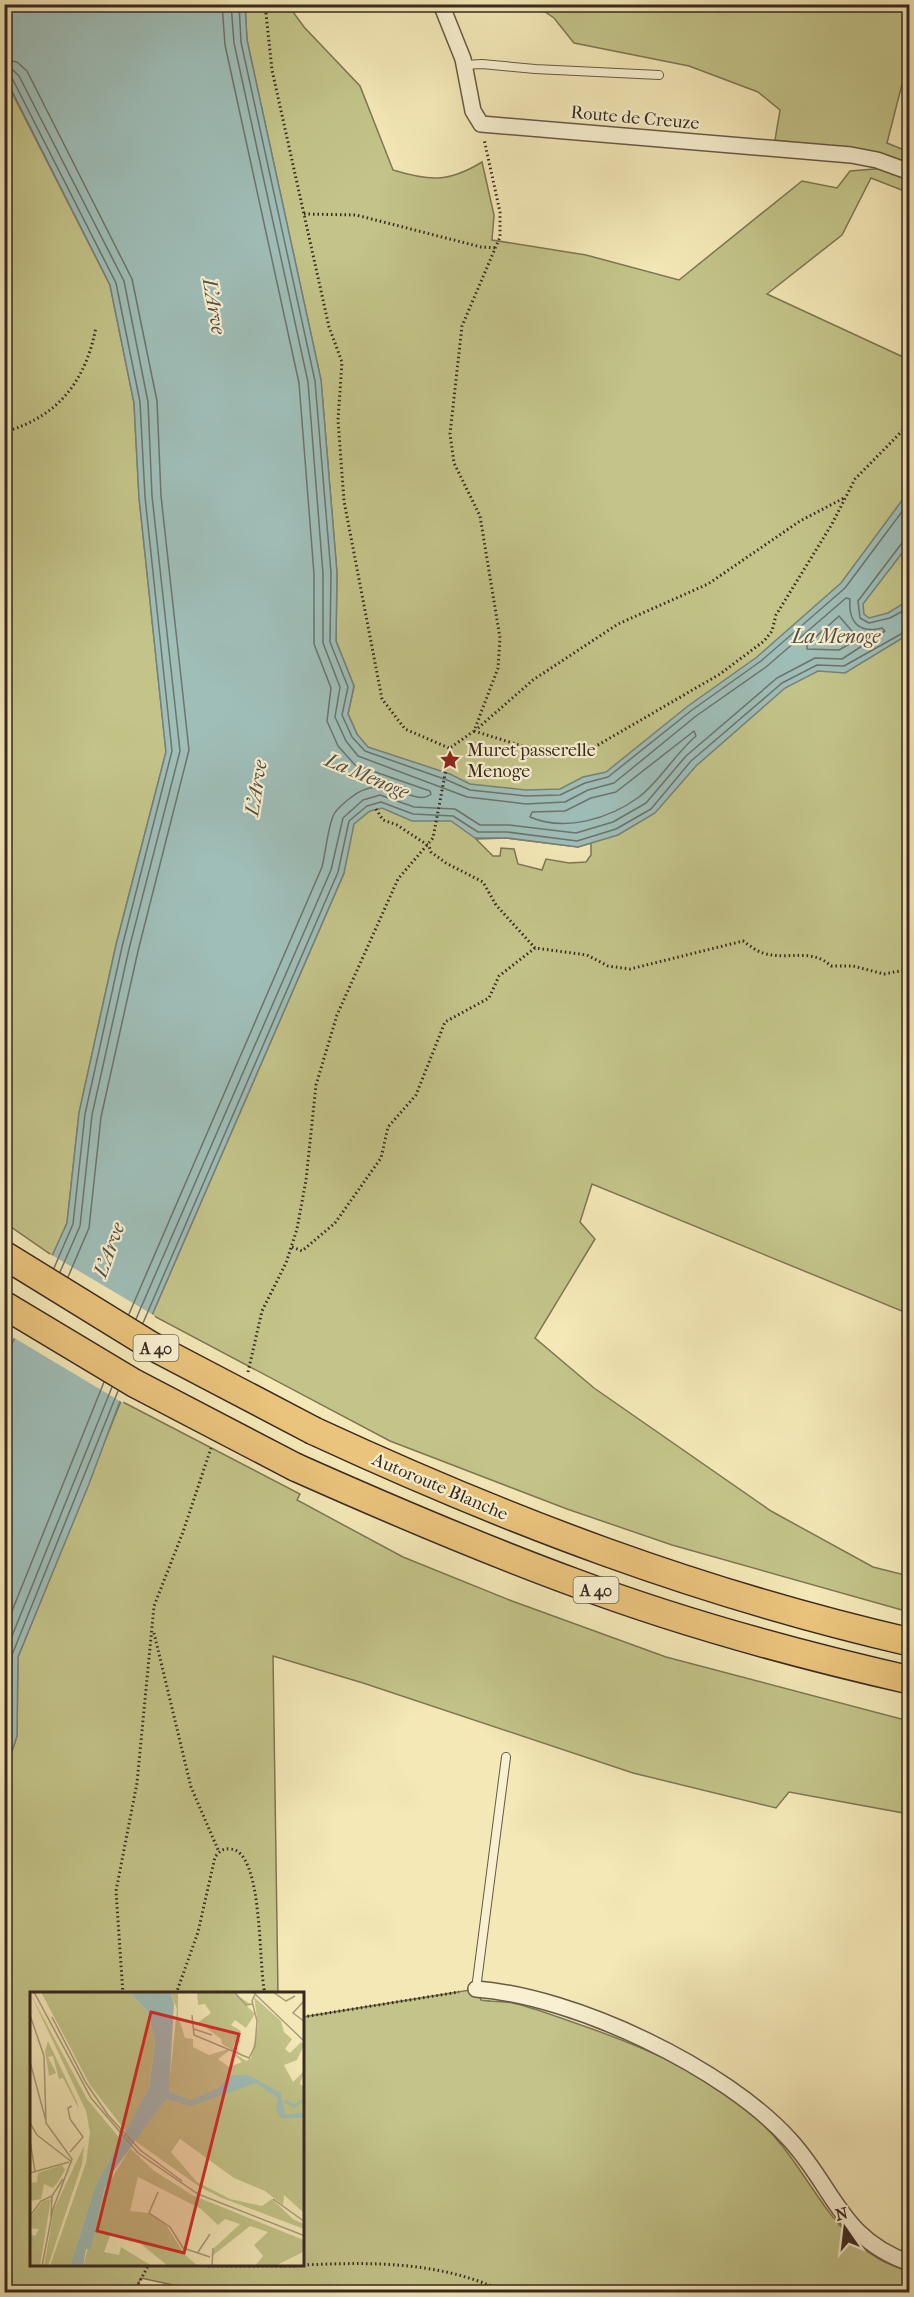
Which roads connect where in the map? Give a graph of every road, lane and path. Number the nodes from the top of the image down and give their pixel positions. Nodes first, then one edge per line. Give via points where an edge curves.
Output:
1 (265, 4) edge
2 (441, 4) edge
3 (464, 65) junction
4 (659, 75) dead end
5 (481, 124) junction
6 (909, 172) edge
7 (304, 214) junction
8 (497, 248) junction
9 (96, 327) dead end
10 (909, 423) edge
11 (4, 432) edge
12 (844, 498) junction
13 (474, 731) junction
14 (450, 748) junction
15 (376, 809) dead end
16 (430, 844) junction
17 (535, 948) junction
18 (909, 969) edge
19 (291, 1247) junction
20 (4, 1255) edge
21 (4, 1305) edge
22 (244, 1380) dead end
23 (211, 1447) dead end
24 (153, 1630) junction
25 (909, 1642) edge
26 (909, 1680) edge
27 (506, 1757) dead end
28 (219, 1852) junction
29 (476, 1989) junction
30 (123, 1992) edge
31 (177, 1992) edge
32 (265, 1992) edge
33 (304, 2017) edge
34 (909, 2263) edge
35 (304, 2265) edge
36 (146, 2267) edge
37 (134, 2292) edge
38 (505, 2292) edge

1 - 7 path via 272,70
2 - 3 street
3 - 4 lane
3 - 5 street via 473,111
5 - 6 street, Route de Creuze via 850,155
5 - 8 path via 500,212
7 - 8 path via 356,215
7 - 14 path via 329,327 342,362 338,420 344,501 382,699 405,729
8 - 13 path via 462,326 450,434 454,463 480,516 500,638 498,668
9 - 11 path via 91,354 69,393 49,411
10 - 12 path via 855,479
12 - 13 path via 800,521 708,584 618,624 533,680
12 - 13 path via 776,615 772,631 720,674 579,756 554,756
13 - 14 path
14 - 16 path
15 - 16 path via 382,820
16 - 17 path via 431,852 446,863 483,882 496,905
16 - 19 path via 398,879 337,1015 316,1085 306,1180
17 - 18 path via 587,955 608,966 630,969 743,941 763,954 807,954 831,966 853,966 884,974
17 - 19 path via 499,976 489,998 445,1022 416,1095 388,1127 381,1158 335,1223 302,1251
19 - 22 path via 262,1311
20 - 25 highway, Autoroute Blanche / A 40, bridge via 150,1345 314,1431 428,1484 590,1549 757,1603
21 - 26 highway, A 40, bridge via 134,1383 295,1467 420,1522 575,1583 750,1639
23 - 24 path via 154,1606
24 - 28 path via 192,1787
24 - 30 path via 137,1783 116,1891
27 - 29 lane
28 - 31 path via 198,1932
28 - 32 path via 238,1850 254,1878
29 - 33 path
29 - 34 street via 509,1993 564,2009 642,2039 710,2075 774,2123 805,2159 853,2229 893,2257
35 - 38 path via 425,2266
36 - 37 path

